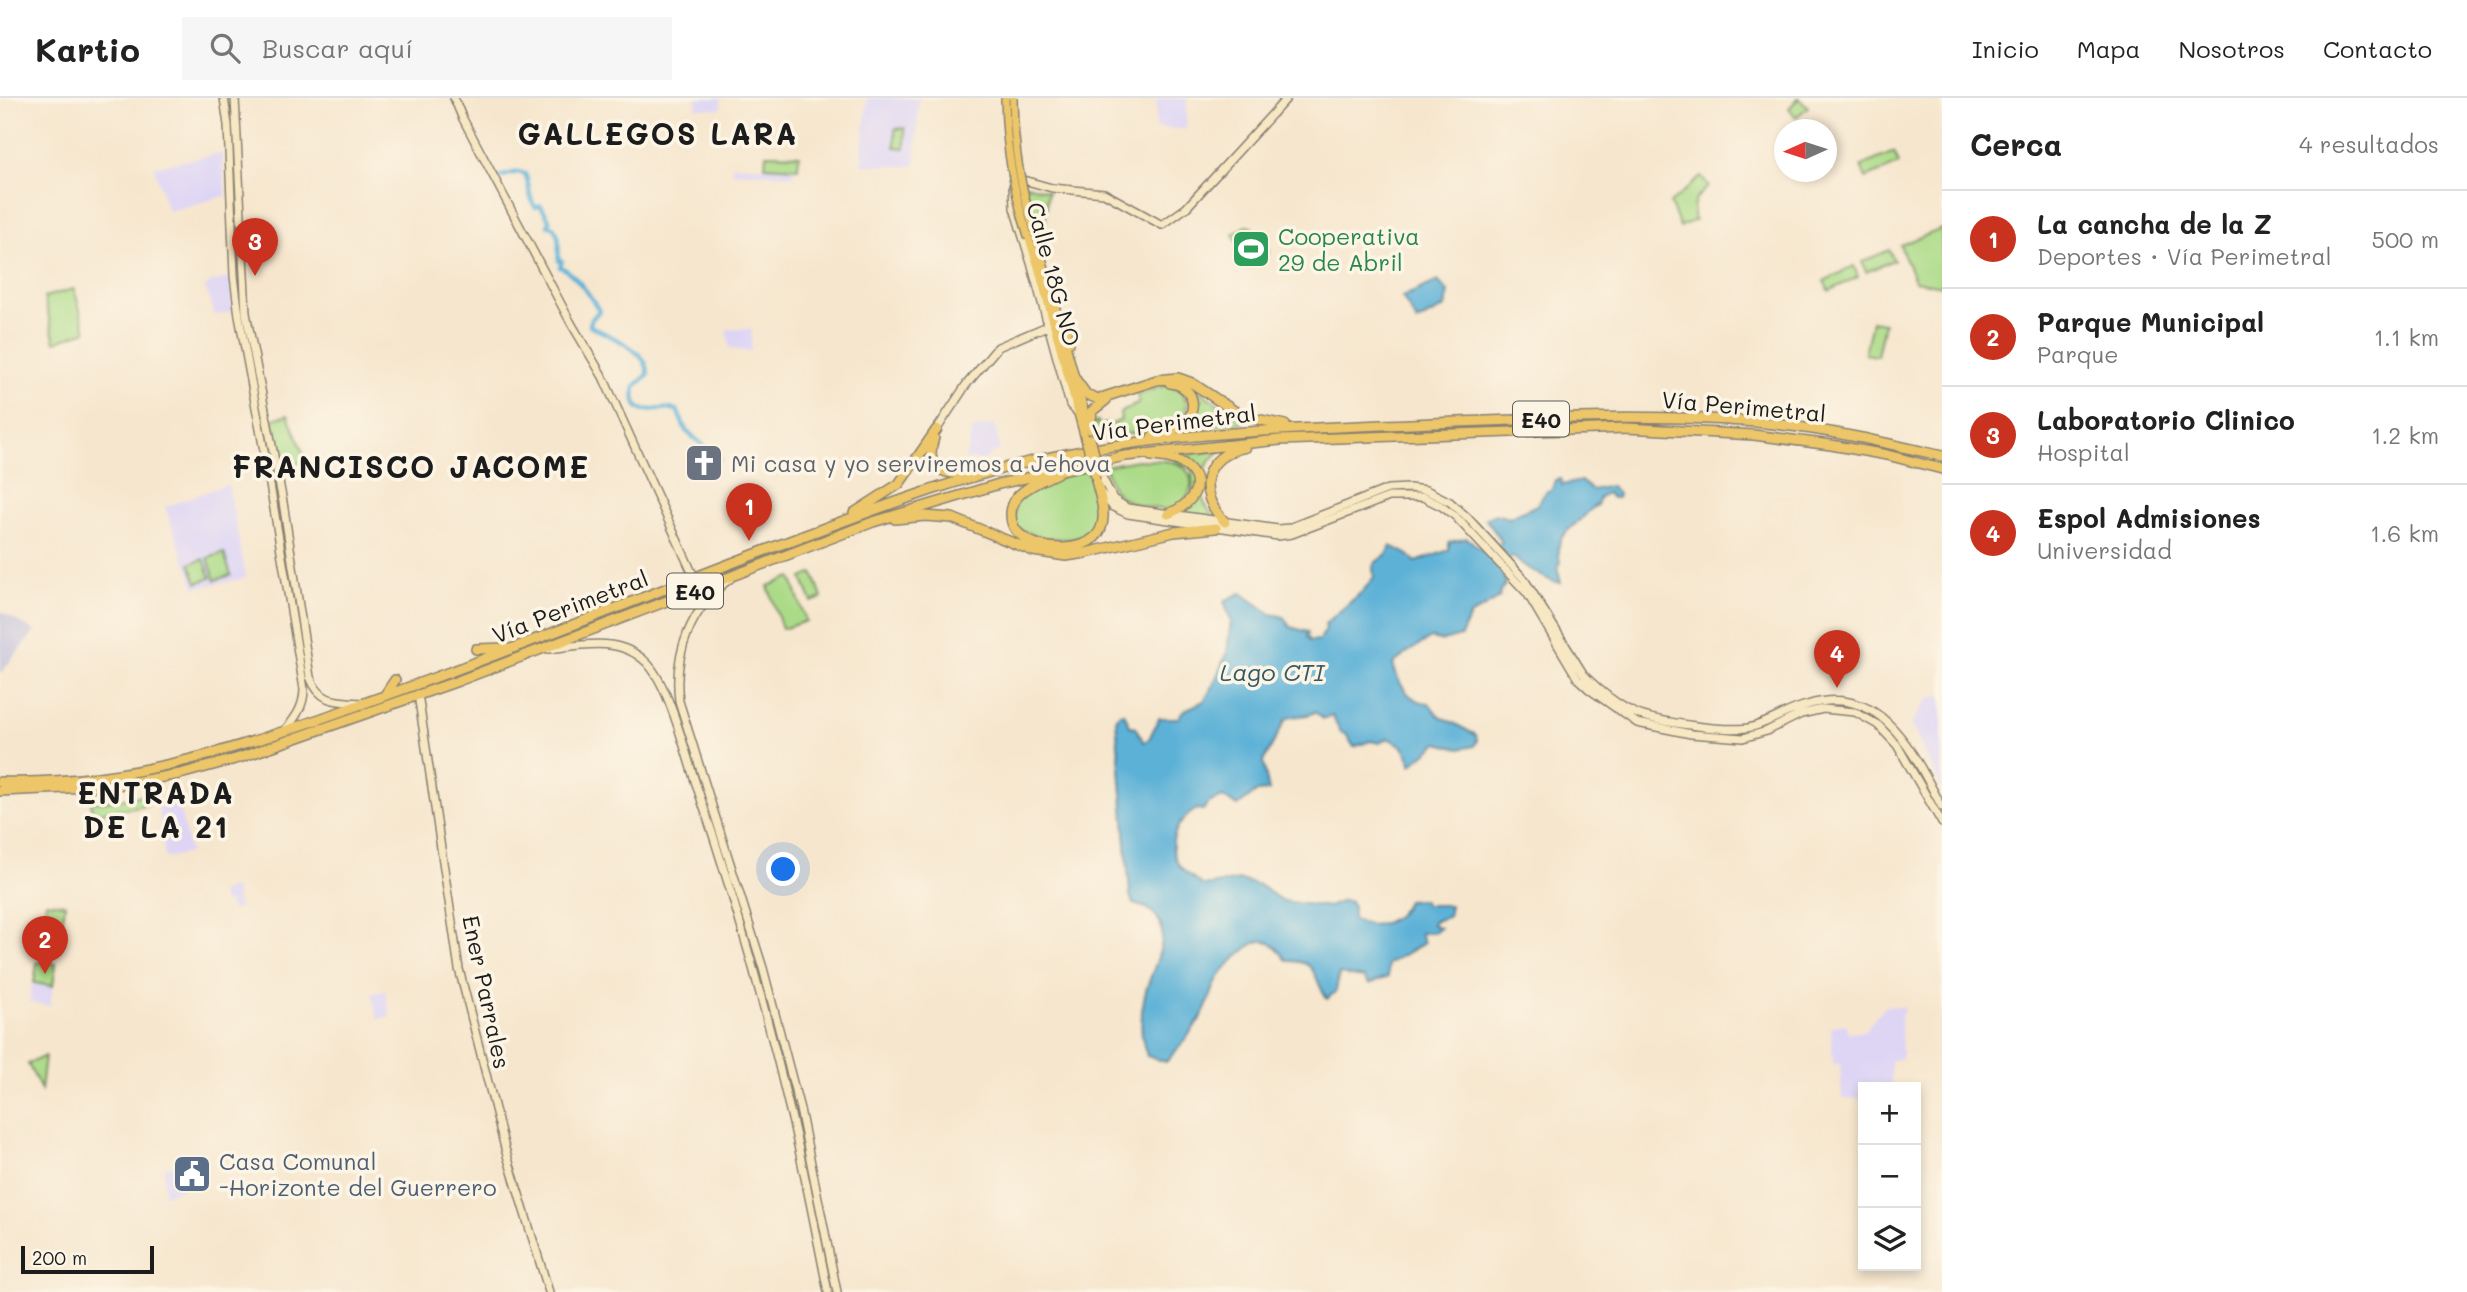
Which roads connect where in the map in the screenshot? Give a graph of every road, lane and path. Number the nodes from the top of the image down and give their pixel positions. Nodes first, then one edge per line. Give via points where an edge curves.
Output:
1 (224, 98) edge
2 (235, 98) edge
3 (454, 98) edge
4 (1009, 98) edge
5 (1287, 98) edge
6 (1012, 177) junction
7 (1032, 237) junction
8 (1065, 318) dead end
9 (1051, 325) junction
10 (1075, 377) junction
11 (1329, 427) junction
12 (937, 429) junction
13 (1089, 435) junction
14 (1280, 440) junction
15 (1136, 442) junction
16 (1125, 456) junction
17 (1942, 456) edge
18 (1066, 468) junction
19 (1942, 469) edge
20 (997, 470) junction
21 (1098, 476) junction
22 (283, 502) junction
23 (273, 504) junction
24 (1351, 507) junction
25 (1168, 513) junction
26 (873, 522) junction
27 (836, 523) junction
28 (1235, 527) junction
29 (1216, 528) junction
30 (745, 571) junction
31 (695, 579) junction
32 (512, 648) junction
33 (476, 649) dead end
34 (538, 650) junction
35 (395, 680) dead end
36 (418, 694) junction
37 (385, 695) junction
38 (365, 703) junction
39 (282, 733) junction
40 (0, 782) edge
41 (0, 791) edge
42 (1942, 807) edge
43 (713, 821) junction
44 (1942, 823) edge
45 (730, 873) junction
46 (549, 1292) edge
47 (828, 1292) edge
48 (837, 1292) edge

1 - 23 main road via 234,276
2 - 22 main road via 245,307
3 - 31 main road via 617,413
4 - 6 main road, Calle 18G NO
4 - 7 main road, bridge via 1009,167
5 - 6 main road via 1186,208 1165,224 1104,193 1052,188
6 - 9 main road, Calle 18G NO via 1014,208
7 - 9 main road
7 - 10 main road
8 - 10 main road
9 - 12 main road via 998,347
9 - 13 main road via 1077,414
10 - 11 highway via 1086,394 1098,398 1176,377 1248,418 1277,425
10 - 13 main road
11 - 15 highway, Vía Perimetral / E40
11 - 17 highway, Vía Perimetral / E40 via 1690,418 1776,424
12 - 20 highway via 931,458 941,471
12 - 27 highway via 899,484
13 - 15 highway via 1092,411 1106,401 1165,384 1176,383 1188,390 1193,405 1184,424
13 - 21 main road, bridge
14 - 16 highway, Vía Perimetral / E40
14 - 19 highway, Vía Perimetral / E40 via 1665,429 1831,444
14 - 28 highway via 1233,451 1211,468 1208,499
15 - 20 highway, Vía Perimetral / E40
16 - 18 highway, Vía Perimetral / E40
16 - 25 highway via 1165,458 1189,469 1195,484 1192,499
18 - 21 highway via 1015,500 1011,513 1016,532 1038,545 1077,546 1100,531
18 - 26 highway, Vía Perimetral / E40
20 - 27 highway, Vía Perimetral / E40
21 - 25 main road via 1122,505
21 - 29 main road via 1106,500 1121,512
22 - 23 main road
22 - 38 main road via 314,687 329,700
23 - 39 main road via 304,689 298,713
24 - 28 main road via 1292,534 1278,536
24 - 42 main road via 1388,489 1426,490 1450,502 1532,589 1584,674 1633,712 1721,729 1747,729 1816,702 1860,705 1904,738
24 - 44 main road via 1389,497 1423,497 1455,516 1527,593 1578,679 1637,723 1743,738 1767,732 1801,714 1823,709 1855,712 1878,725 1897,745
25 - 28 main road
26 - 29 highway via 947,517 1033,551 1066,556 1179,531
26 - 30 highway, Vía Perimetral / E40
27 - 31 highway, Vía Perimetral / E40
28 - 29 main road
30 - 34 highway, Vía Perimetral / E40
30 - 43 main road via 722,585 692,624 682,645 677,678 681,712
31 - 32 highway, Vía Perimetral / E40
32 - 33 highway
32 - 37 highway, Vía Perimetral / E40
34 - 36 highway, Vía Perimetral / E40
34 - 43 main road via 612,645 630,651 652,668
35 - 37 highway
36 - 41 highway, Vía Perimetral / E40 via 203,769 111,786
36 - 46 main road, Ener Parrales via 459,969 506,1152
37 - 38 highway, Vía Perimetral / E40
38 - 39 highway, Vía Perimetral / E40
39 - 40 highway, Vía Perimetral / E40 via 140,772
43 - 45 main road via 730,858
43 - 45 main road via 721,861
45 - 47 main road via 794,1127
45 - 48 main road via 763,968 803,1125

